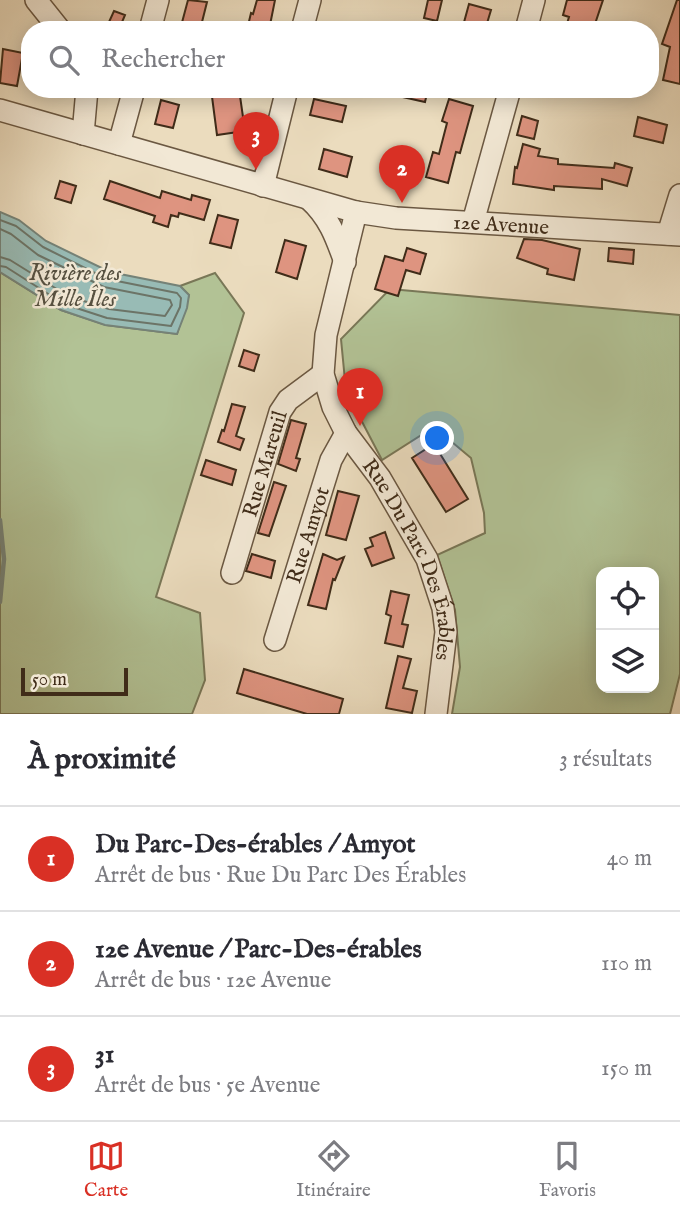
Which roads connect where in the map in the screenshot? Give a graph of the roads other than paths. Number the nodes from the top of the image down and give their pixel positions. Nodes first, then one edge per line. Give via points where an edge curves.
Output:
1 (36, 0) edge
2 (158, 0) edge
3 (310, 0) edge
4 (534, 0) edge
5 (53, 21) edge
6 (152, 21) edge
7 (308, 21) edge
8 (528, 21) edge
9 (86, 98) edge
10 (132, 98) edge
11 (285, 98) edge
12 (507, 98) edge
13 (0, 110) edge
14 (83, 134) junction
15 (119, 144) junction
16 (263, 186) junction
17 (680, 195) edge
18 (309, 199) junction
19 (356, 212) junction
20 (396, 218) junction
21 (473, 222) junction
22 (674, 234) edge
23 (345, 262) junction
24 (323, 374) junction
25 (346, 433) junction
26 (232, 573) dead end
27 (275, 640) dead end
28 (436, 714) edge

1 - 5 street
2 - 6 street
3 - 7 street
4 - 8 street
9 - 14 street
10 - 15 street
11 - 16 street
12 - 21 street
13 - 14 street, 12e Avenue
14 - 15 street, 12e Avenue
15 - 16 street, 12e Avenue
16 - 18 street, 12e Avenue
17 - 22 street
18 - 19 street, 12e Avenue
18 - 23 street via 333,227
19 - 20 street, 12e Avenue
19 - 23 street, Rue Du Parc Des Érables
20 - 21 street, 12e Avenue
20 - 23 street via 374,226
21 - 22 street, 12e Avenue
23 - 24 street, Rue Du Parc Des Érables via 326,335
24 - 25 street, Rue Du Parc Des Érables
24 - 26 street, Rue Mareuil via 288,400 280,412
25 - 27 street, Rue Amyot via 331,460
25 - 28 street, Rue Du Parc Des Érables via 380,478 427,559 443,608 446,632

